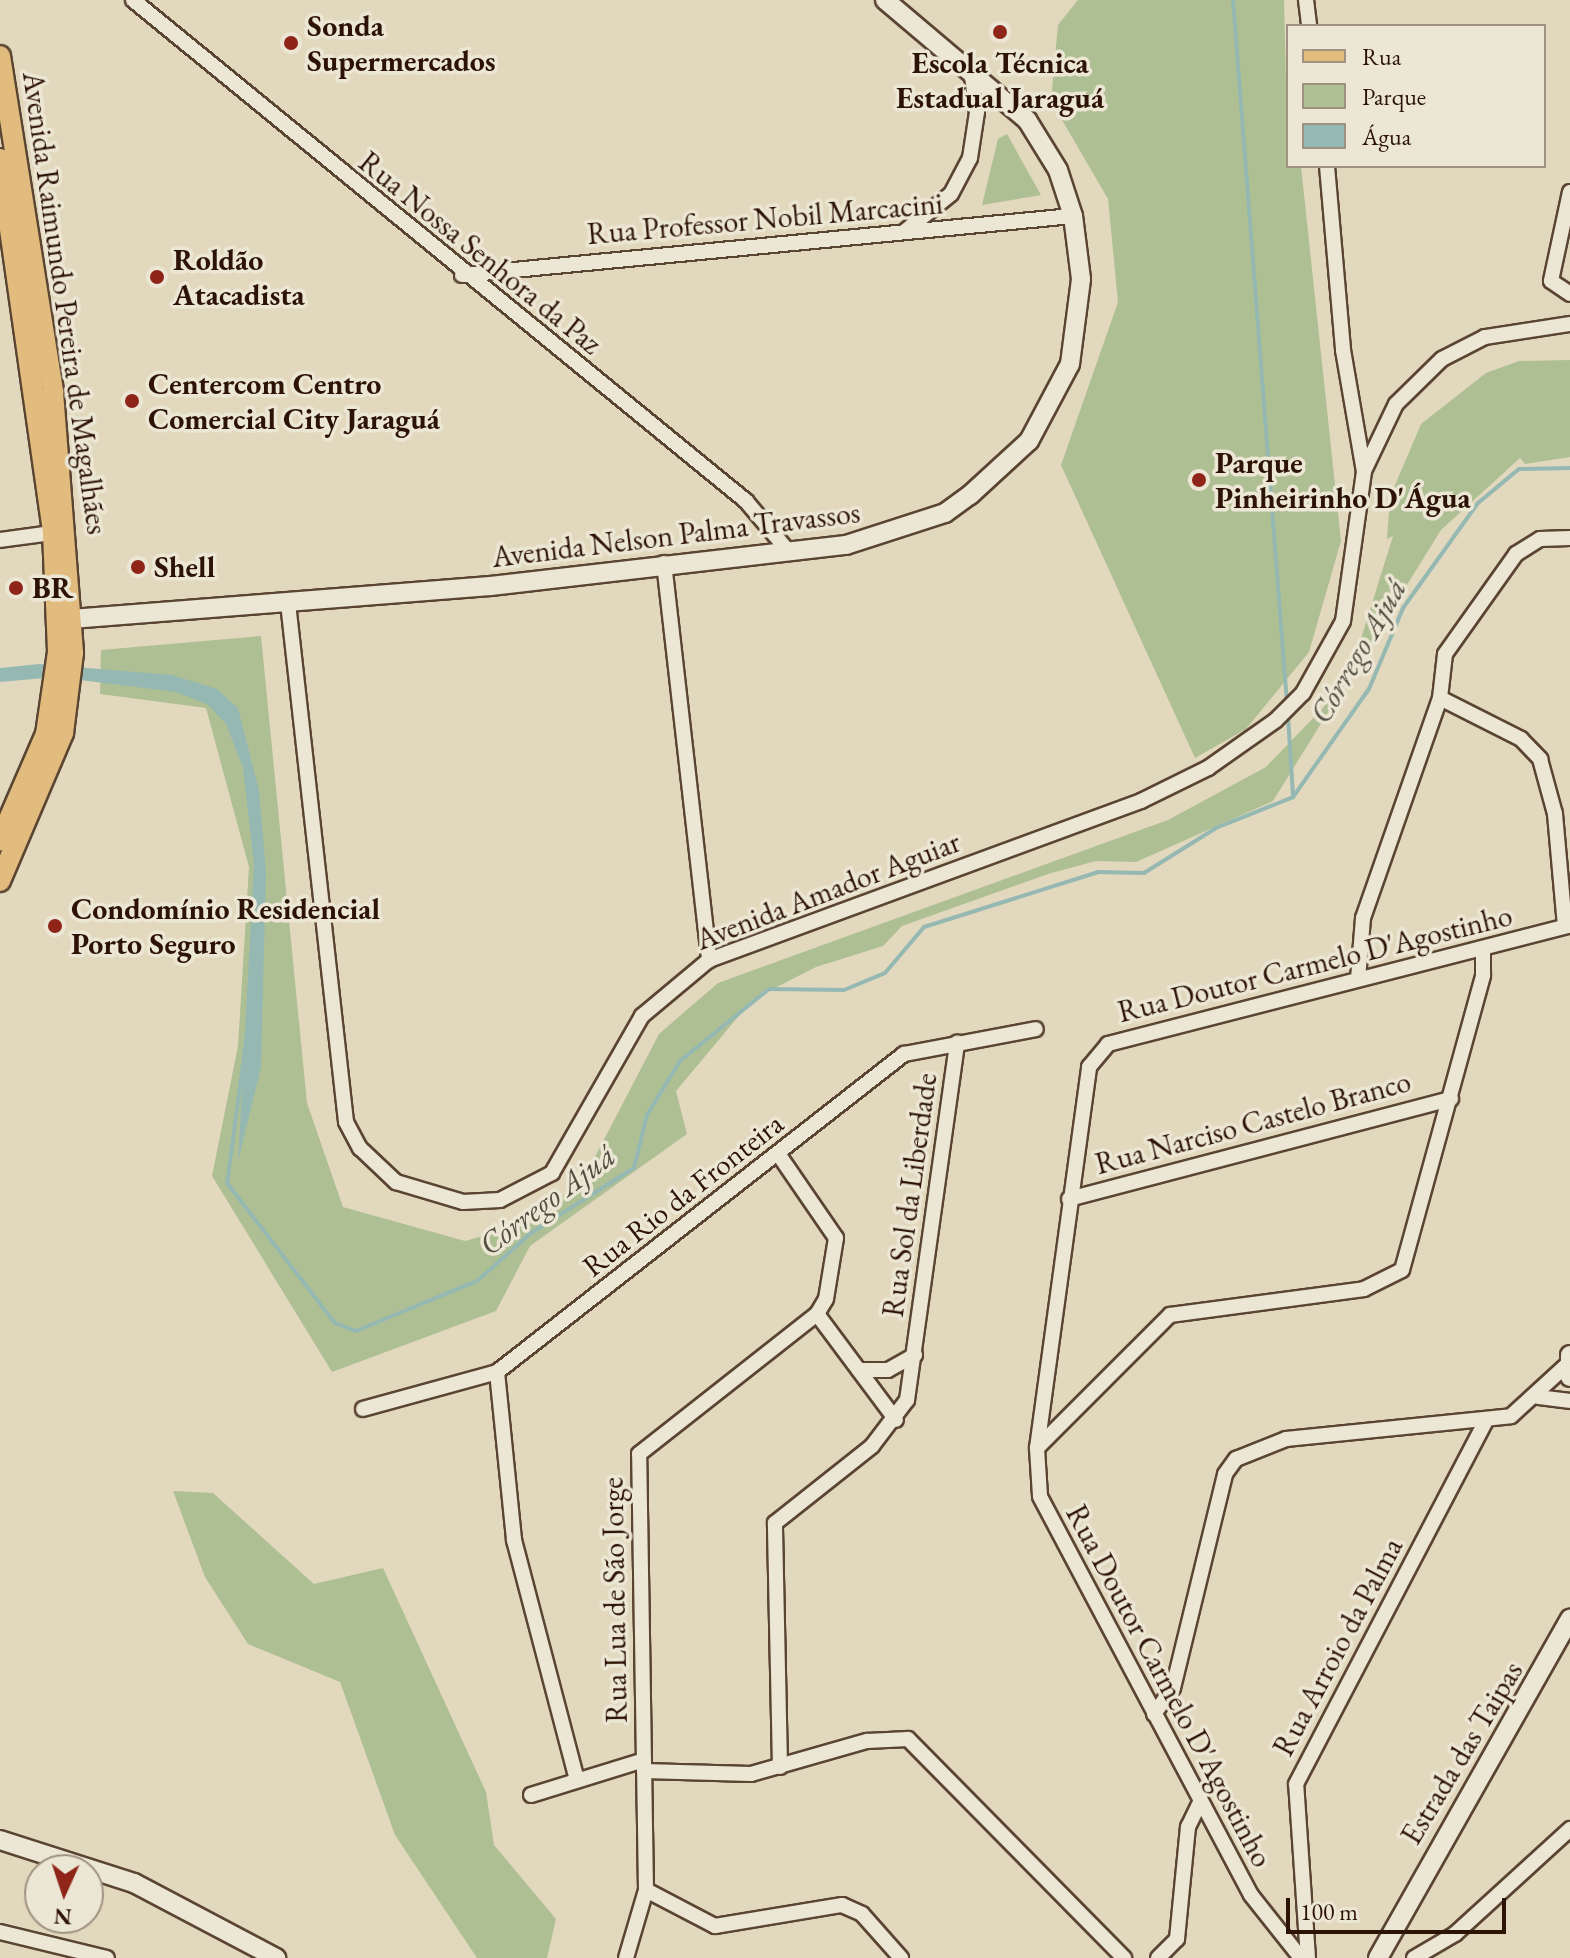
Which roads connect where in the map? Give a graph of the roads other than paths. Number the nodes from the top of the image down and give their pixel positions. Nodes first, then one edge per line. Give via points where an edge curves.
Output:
1 (133, 0) edge
2 (885, 0) edge
3 (1306, 0) edge
4 (1309, 24) edge
5 (0, 56) edge
6 (971, 70) junction
7 (0, 159) edge
8 (1327, 168) edge
9 (1570, 192) edge
10 (1073, 216) junction
11 (903, 233) junction
12 (462, 275) junction
13 (1570, 294) edge
14 (1570, 324) edge
15 (1364, 471) junction
16 (60, 532) junction
17 (1570, 538) edge
18 (0, 540) edge
19 (789, 552) junction
20 (664, 563) junction
21 (288, 603) junction
22 (65, 620) junction
23 (64, 684) junction
24 (1440, 698) junction
25 (0, 840) edge
26 (0, 881) edge
27 (1567, 926) edge
28 (1483, 948) junction
29 (709, 960) junction
30 (1358, 979) junction
31 (1036, 1029) dead end
32 (957, 1042) junction
33 (1451, 1099) junction
34 (779, 1155) junction
35 (1069, 1199) junction
36 (817, 1314) junction
37 (915, 1355) junction
38 (1570, 1355) edge
39 (1570, 1363) edge
40 (859, 1370) junction
41 (497, 1372) junction
42 (1570, 1377) edge
43 (1538, 1397) junction
44 (1570, 1401) edge
45 (363, 1409) dead end
46 (896, 1420) junction
47 (1485, 1422) junction
48 (1037, 1448) junction
49 (1570, 1619) edge
50 (1154, 1714) junction
51 (644, 1765) junction
52 (780, 1767) junction
53 (576, 1776) junction
54 (531, 1795) dead end
55 (1200, 1802) junction
56 (1570, 1829) edge
57 (0, 1840) edge
58 (646, 1890) junction
59 (0, 1932) edge
60 (107, 1958) edge
61 (276, 1958) edge
62 (626, 1958) edge
63 (901, 1958) edge
64 (1124, 1958) edge
65 (1158, 1958) edge
66 (1301, 1958) edge
67 (1308, 1958) edge
68 (1379, 1958) edge
69 (1414, 1958) edge

1 - 12 street, Rua Nossa Senhora da Paz
2 - 6 street, Avenida Nelson Palma Travassos
3 - 4 street
5 - 16 main road, Avenida Raimundo Pereira de Magalhães
6 - 10 street, Avenida Nelson Palma Travassos via 1027,120 1058,170
6 - 11 street via 977,112 970,158 951,194
7 - 16 main road, Avenida Raimundo Pereira de Magalhães
8 - 15 street via 1347,378
9 - 13 street via 1551,281
10 - 11 street, Rua Professor Nobil Marcacini
10 - 19 street, Avenida Nelson Palma Travassos via 1081,279 1075,342 1029,441 945,513 887,536
11 - 12 street, Rua Professor Nobil Marcacini
12 - 19 street, Rua Nossa Senhora da Paz via 746,501
14 - 15 street, Avenida Amador Aguiar via 1485,337 1442,359 1396,404
15 - 29 street, Avenida Amador Aguiar via 1352,582 1338,632 1303,693 1240,747 1141,801
16 - 18 street
16 - 22 main road, Avenida Raimundo Pereira de Magalhães
17 - 24 street via 1527,544 1508,563 1445,654
19 - 20 street, Avenida Nelson Palma Travassos
20 - 21 street, Avenida Nelson Palma Travassos
20 - 29 street
21 - 22 street, Avenida Nelson Palma Travassos
21 - 29 street, Avenida Amador Aguiar via 337,1090 346,1122 378,1167 421,1193 463,1202 528,1190 569,1152 642,1016
22 - 23 main road, Avenida Raimundo Pereira de Magalhães
23 - 25 main road, Avenida Raimundo Pereira de Magalhães
23 - 26 main road, Avenida Raimundo Pereira de Magalhães via 57,751
24 - 27 street via 1521,739 1540,759 1555,814
24 - 30 street via 1368,902
27 - 28 street, Rua Doutor Carmelo D'Agostinho
28 - 30 street, Rua Doutor Carmelo D'Agostinho
28 - 33 street
30 - 35 street, Rua Doutor Carmelo D'Agostinho via 1096,1052
31 - 32 street, Rua Rio da Fronteira
32 - 34 street, Rua Rio da Fronteira via 878,1069
32 - 37 street, Rua Sol da Liberdade
33 - 35 street, Rua Narciso Castelo Branco
33 - 48 street via 1412,1253 1395,1277 1364,1289 1170,1315
34 - 36 street, Rua Lua de São Jorge via 836,1238 832,1283
34 - 41 street, Rua Rio da Fronteira
35 - 48 street, Rua Doutor Carmelo D'Agostinho
36 - 40 street
36 - 51 street, Rua Lua de São Jorge via 639,1454
37 - 40 street, Rua Sol da Liberdade via 888,1370
37 - 46 street, Rua Sol da Liberdade
38 - 39 street
39 - 42 street
39 - 43 street
40 - 46 street
41 - 45 street, Rua Rio da Fronteira via 459,1389
41 - 53 street via 514,1540
43 - 44 street
43 - 47 street
46 - 52 street via 775,1523
47 - 50 street via 1286,1439 1236,1459 1222,1485 1173,1688
47 - 67 street, Rua Arroio da Palma via 1296,1784
48 - 50 street, Rua Doutor Carmelo D'Agostinho via 1048,1516
49 - 68 street, Estrada das Taipas
50 - 55 street, Rua Doutor Carmelo D'Agostinho
51 - 52 street via 727,1775
51 - 53 street
51 - 58 street, Rua Lua de São Jorge
52 - 64 street via 890,1737 918,1744
53 - 54 street
55 - 65 street via 1188,1827 1177,1939
55 - 66 street, Rua Doutor Carmelo D'Agostinho via 1273,1930
56 - 69 street via 1455,1934
57 - 61 street via 134,1883
58 - 62 street, Rua Lua de São Jorge
58 - 63 street via 715,1926 842,1905 862,1914
59 - 60 street

